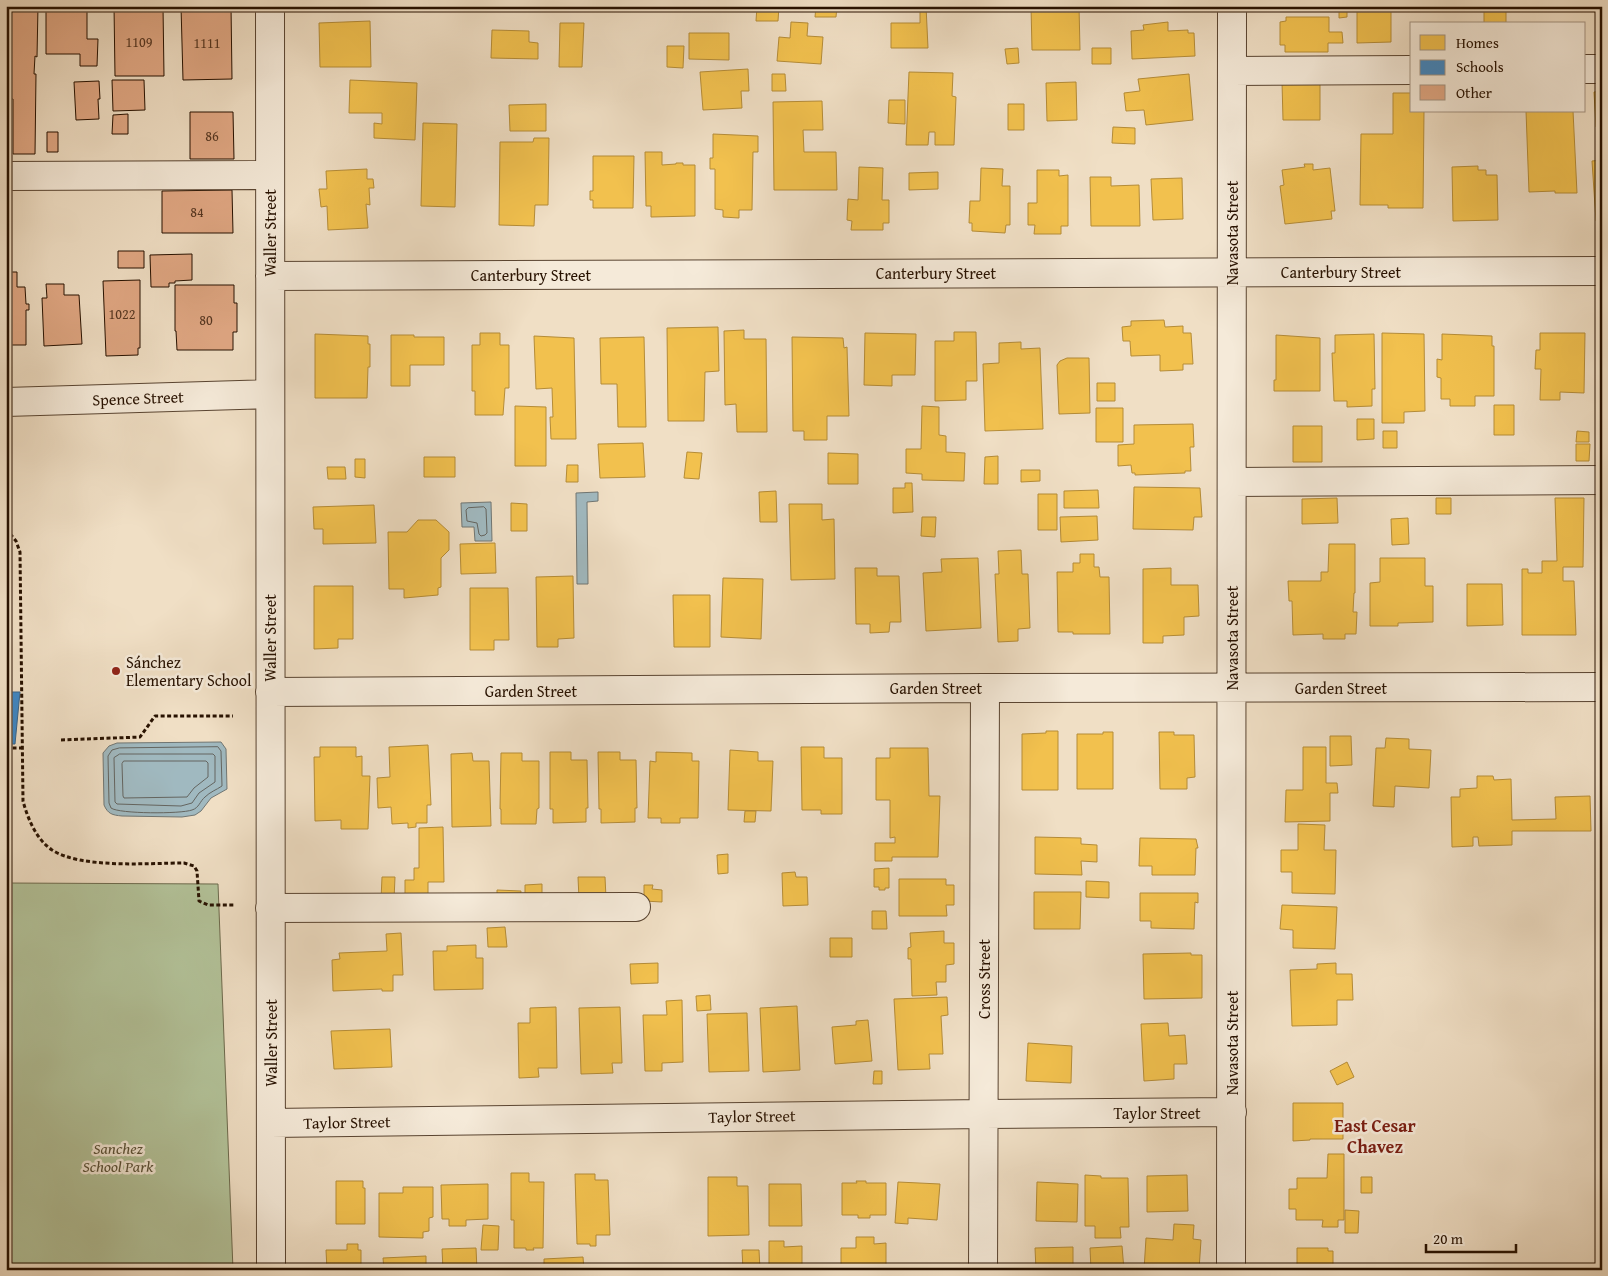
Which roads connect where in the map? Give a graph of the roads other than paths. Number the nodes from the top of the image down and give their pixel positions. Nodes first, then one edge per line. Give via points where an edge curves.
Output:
1 (270, 6) edge
2 (1232, 6) edge
3 (1586, 69) edge
4 (1602, 69) edge
5 (1410, 70) edge
6 (1232, 71) junction
7 (270, 175) junction
8 (6, 176) edge
9 (1602, 271) edge
10 (1232, 272) junction
11 (270, 276) junction
12 (269, 394) junction
13 (6, 402) edge
14 (1602, 480) edge
15 (1232, 482) junction
16 (1602, 687) edge
17 (985, 688) junction
18 (1232, 689) junction
19 (270, 692) junction
20 (636, 907) dead end
21 (270, 908) junction
22 (1232, 1112) junction
23 (984, 1114) junction
24 (272, 1123) junction
25 (271, 1270) edge
26 (983, 1270) edge
27 (1231, 1270) edge

1 - 7 street, Waller Street
2 - 6 street, Navasota Street
3 - 4 street
5 - 6 street
6 - 10 street, Navasota Street
7 - 8 street
7 - 11 street, Waller Street
9 - 10 street, Canterbury Street
10 - 11 street, Canterbury Street
10 - 15 street, Navasota Street
11 - 12 street, Waller Street
12 - 13 street, Spence Street
12 - 19 street, Waller Street
14 - 15 street
15 - 18 street, Navasota Street
16 - 18 street, Garden Street
17 - 18 street, Garden Street
17 - 19 street, Garden Street
17 - 23 street, Cross Street
18 - 22 street, Navasota Street
19 - 21 street, Waller Street
20 - 21 street
21 - 24 street, Waller Street
22 - 23 street, Taylor Street
22 - 27 street, Navasota Street
23 - 24 street, Taylor Street
23 - 26 street, Cross Street
24 - 25 street, Waller Street

